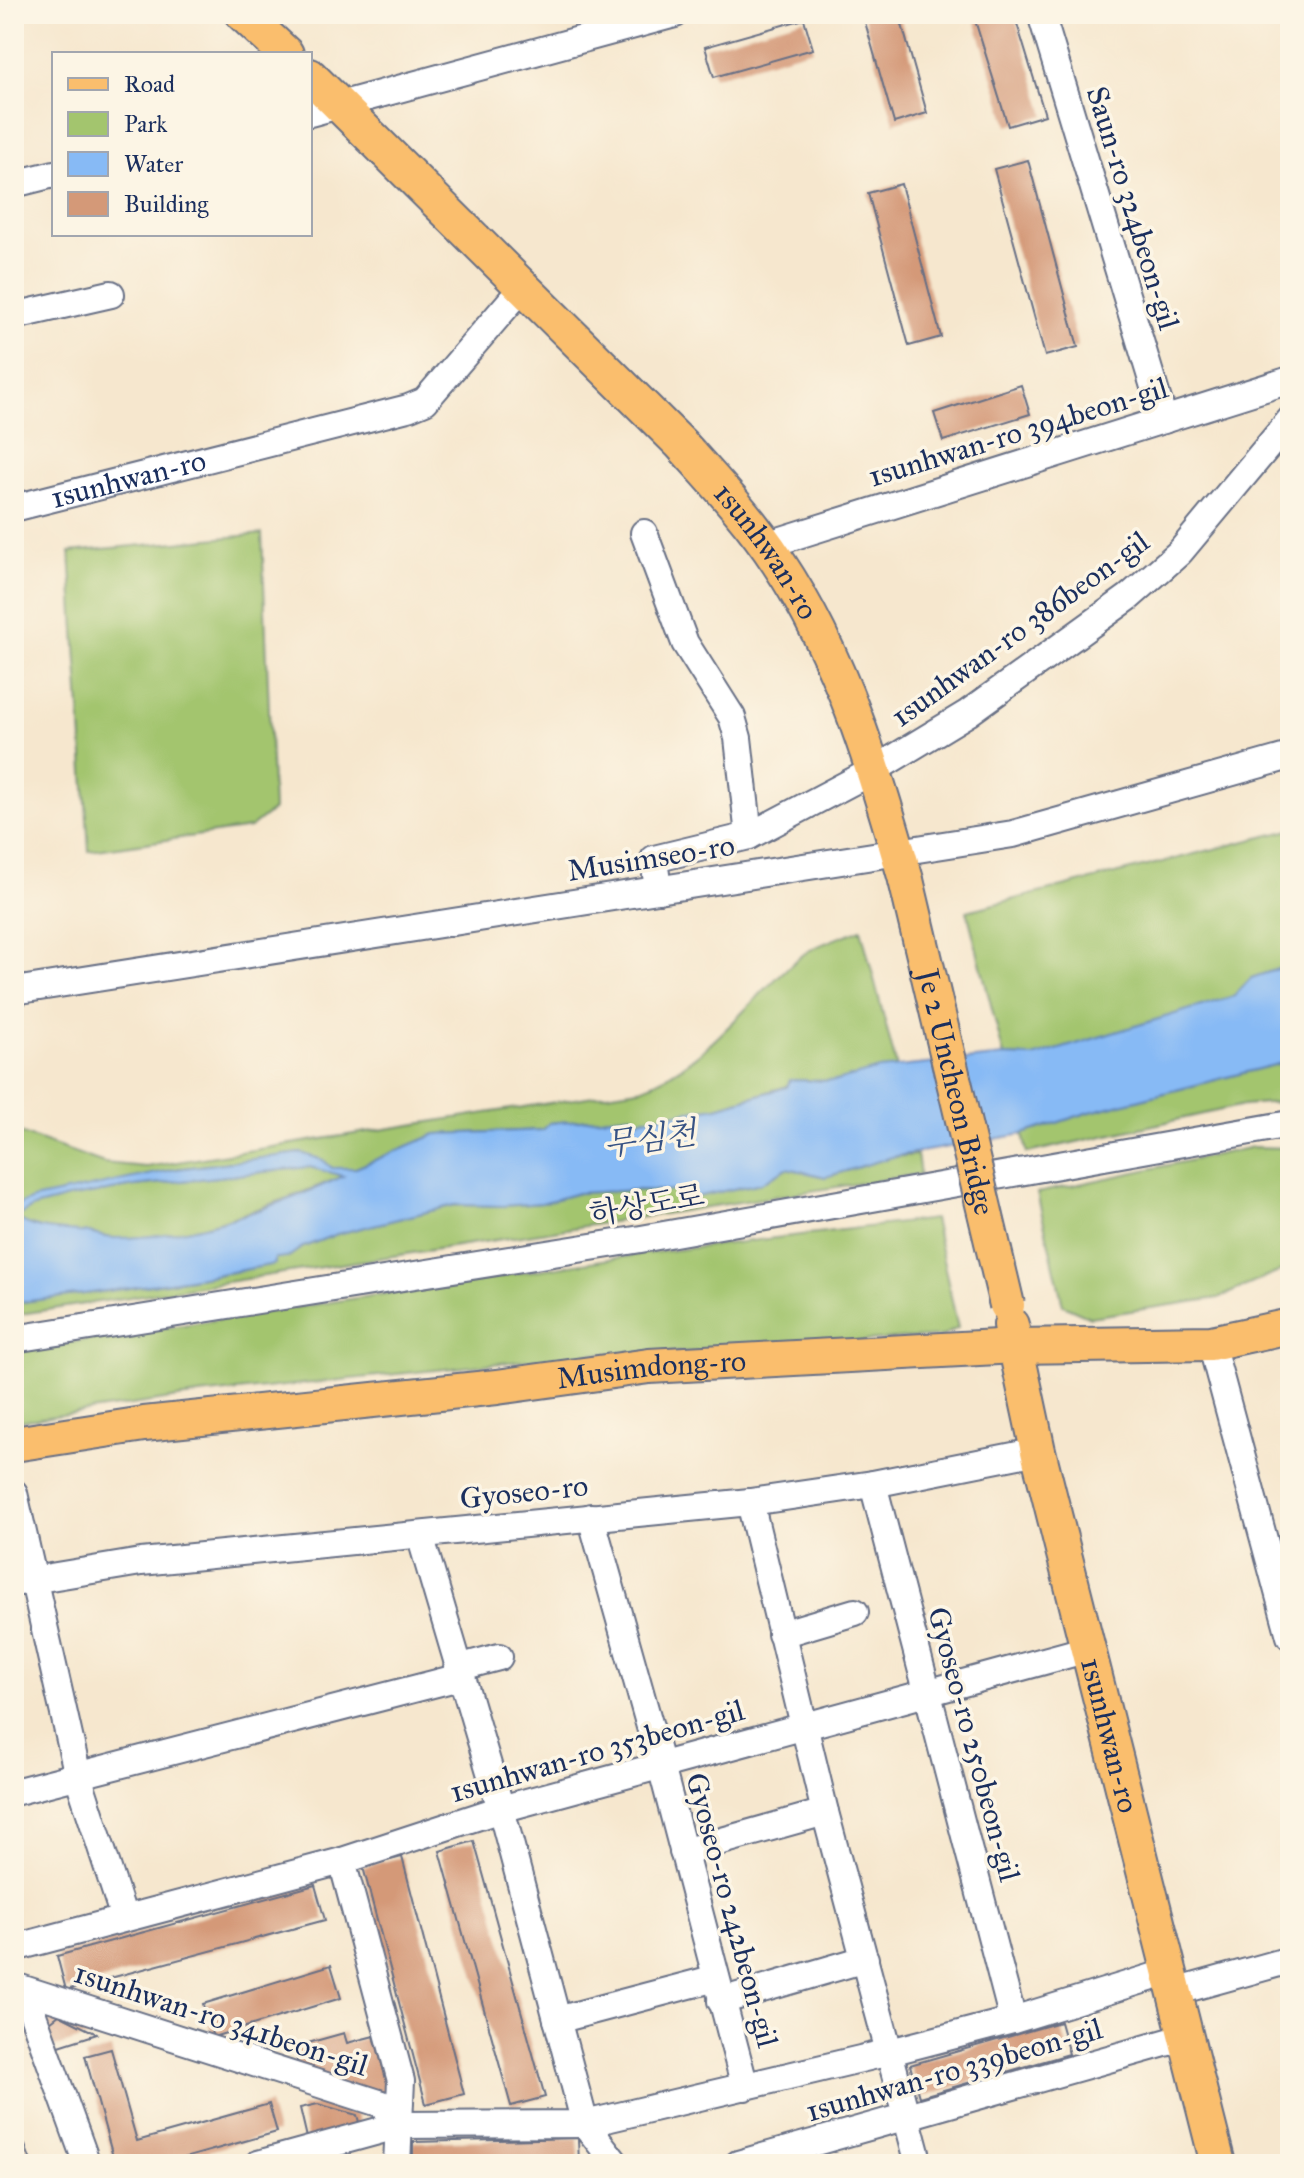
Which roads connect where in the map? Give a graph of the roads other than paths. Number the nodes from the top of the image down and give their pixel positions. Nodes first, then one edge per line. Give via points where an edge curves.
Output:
1 (243, 14) edge
2 (675, 14) edge
3 (1041, 14) edge
4 (284, 52) edge
5 (312, 80) edge
6 (326, 110) edge
7 (52, 174) edge
8 (14, 184) edge
9 (522, 288) junction
10 (111, 294) dead end
11 (14, 316) edge
12 (1290, 380) edge
13 (1164, 420) junction
14 (1290, 420) edge
15 (14, 508) edge
16 (644, 533) dead end
17 (766, 545) junction
18 (1290, 756) edge
19 (874, 770) junction
20 (749, 836) junction
21 (902, 866) junction
22 (658, 890) junction
23 (14, 991) edge
24 (1290, 1124) edge
25 (1007, 1305) joint
26 (1290, 1326) edge
27 (14, 1339) edge
28 (1211, 1343) junction
29 (1016, 1346) junction
30 (14, 1444) edge
31 (1038, 1451) junction
32 (873, 1484) junction
33 (14, 1493) edge
34 (750, 1502) junction
35 (591, 1517) junction
36 (420, 1535) junction
37 (24, 1580) edge
38 (855, 1612) dead end
39 (781, 1634) junction
40 (1290, 1636) edge
41 (1088, 1649) junction
42 (499, 1657) dead end
43 (458, 1673) junction
44 (927, 1694) junction
45 (803, 1725) junction
46 (661, 1766) junction
47 (78, 1776) junction
48 (14, 1792) edge
49 (501, 1809) junction
50 (825, 1812) junction
51 (683, 1852) junction
52 (342, 1861) junction
53 (124, 1918) junction
54 (14, 1948) edge
55 (865, 1959) junction
56 (1290, 1960) edge
57 (1172, 1982) junction
58 (19, 1988) edge
59 (718, 1990) junction
60 (557, 2020) junction
61 (1013, 2020) junction
62 (1186, 2037) junction
63 (890, 2052) junction
64 (745, 2087) junction
65 (906, 2117) junction
66 (585, 2124) junction
67 (400, 2125) junction
68 (87, 2164) edge
69 (258, 2164) edge
70 (397, 2164) edge
71 (616, 2164) edge
72 (738, 2164) edge
73 (919, 2164) edge
74 (1218, 2164) edge

1 - 4 main road
2 - 6 street
3 - 13 street, Saun-ro 324beon-gil
5 - 6 main road, 1sunhwan-ro
6 - 9 main road, 1sunhwan-ro
7 - 8 street
9 - 15 street, 1sunhwan-ro via 425,401
9 - 17 main road, 1sunhwan-ro via 681,444
10 - 11 street
12 - 13 street, 1sunhwan-ro 394beon-gil
13 - 17 street, 1sunhwan-ro 394beon-gil
14 - 19 street, 1sunhwan-ro 386beon-gil via 1180,552 1129,597 968,713
16 - 20 street via 685,643 732,717
17 - 19 main road, 1sunhwan-ro via 841,681
18 - 21 street, Musimseo-ro
19 - 20 street, 1sunhwan-ro 386beon-gil
19 - 21 main road, 1sunhwan-ro
20 - 22 street, 1sunhwan-ro 386beon-gil via 654,859
21 - 22 street, Musimseo-ro
21 - 25 main road, Je 2 Uncheon Bridge, bridge
22 - 23 street, Musimseo-ro
24 - 27 street, 하상도로 via 641,1239
25 - 29 main road, 1sunhwan-ro
26 - 28 main road, Musimdong-ro
28 - 29 main road, Musimdong-ro
28 - 40 street
29 - 30 main road, Musimdong-ro via 649,1366 144,1424
29 - 31 main road, 1sunhwan-ro
31 - 32 street, Gyoseo-ro
31 - 41 main road, 1sunhwan-ro
32 - 34 street, Gyoseo-ro
32 - 44 street, Gyoseo-ro 250beon-gil
33 - 37 street
34 - 35 street, Gyoseo-ro
34 - 39 street
35 - 36 street, Gyoseo-ro
35 - 46 street, Gyoseo-ro 242beon-gil
36 - 37 street, Gyoseo-ro via 141,1562
36 - 43 street
37 - 47 street
38 - 39 street
39 - 45 street
41 - 44 street, 1sunhwan-ro 353beon-gil
41 - 57 main road, 1sunhwan-ro
42 - 43 street
43 - 47 street
43 - 49 street
44 - 45 street, 1sunhwan-ro 353beon-gil
44 - 61 street, Gyoseo-ro 250beon-gil
45 - 46 street, 1sunhwan-ro 353beon-gil
45 - 50 street
46 - 49 street, 1sunhwan-ro 353beon-gil
46 - 51 street, Gyoseo-ro 242beon-gil
47 - 48 street
47 - 53 street
49 - 52 street, 1sunhwan-ro 353beon-gil
49 - 60 street
50 - 51 street
50 - 55 street
51 - 59 street, Gyoseo-ro 242beon-gil
52 - 53 street, 1sunhwan-ro 353beon-gil
52 - 67 street via 401,2081
53 - 54 street, 1sunhwan-ro 353beon-gil
55 - 59 street
55 - 63 street
56 - 57 street
57 - 61 street
57 - 62 main road, 1sunhwan-ro
58 - 67 street, 1sunhwan-ro 341beon-gil via 382,2104
58 - 68 street
59 - 60 street
59 - 64 street, Gyoseo-ro 242beon-gil
60 - 66 street
61 - 63 street
62 - 65 street, 1sunhwan-ro 339beon-gil
62 - 74 main road, 1sunhwan-ro
63 - 64 street
63 - 65 street
64 - 66 street
65 - 72 street, 1sunhwan-ro 339beon-gil
65 - 73 street
66 - 67 street
66 - 71 street
67 - 69 street
67 - 70 street

